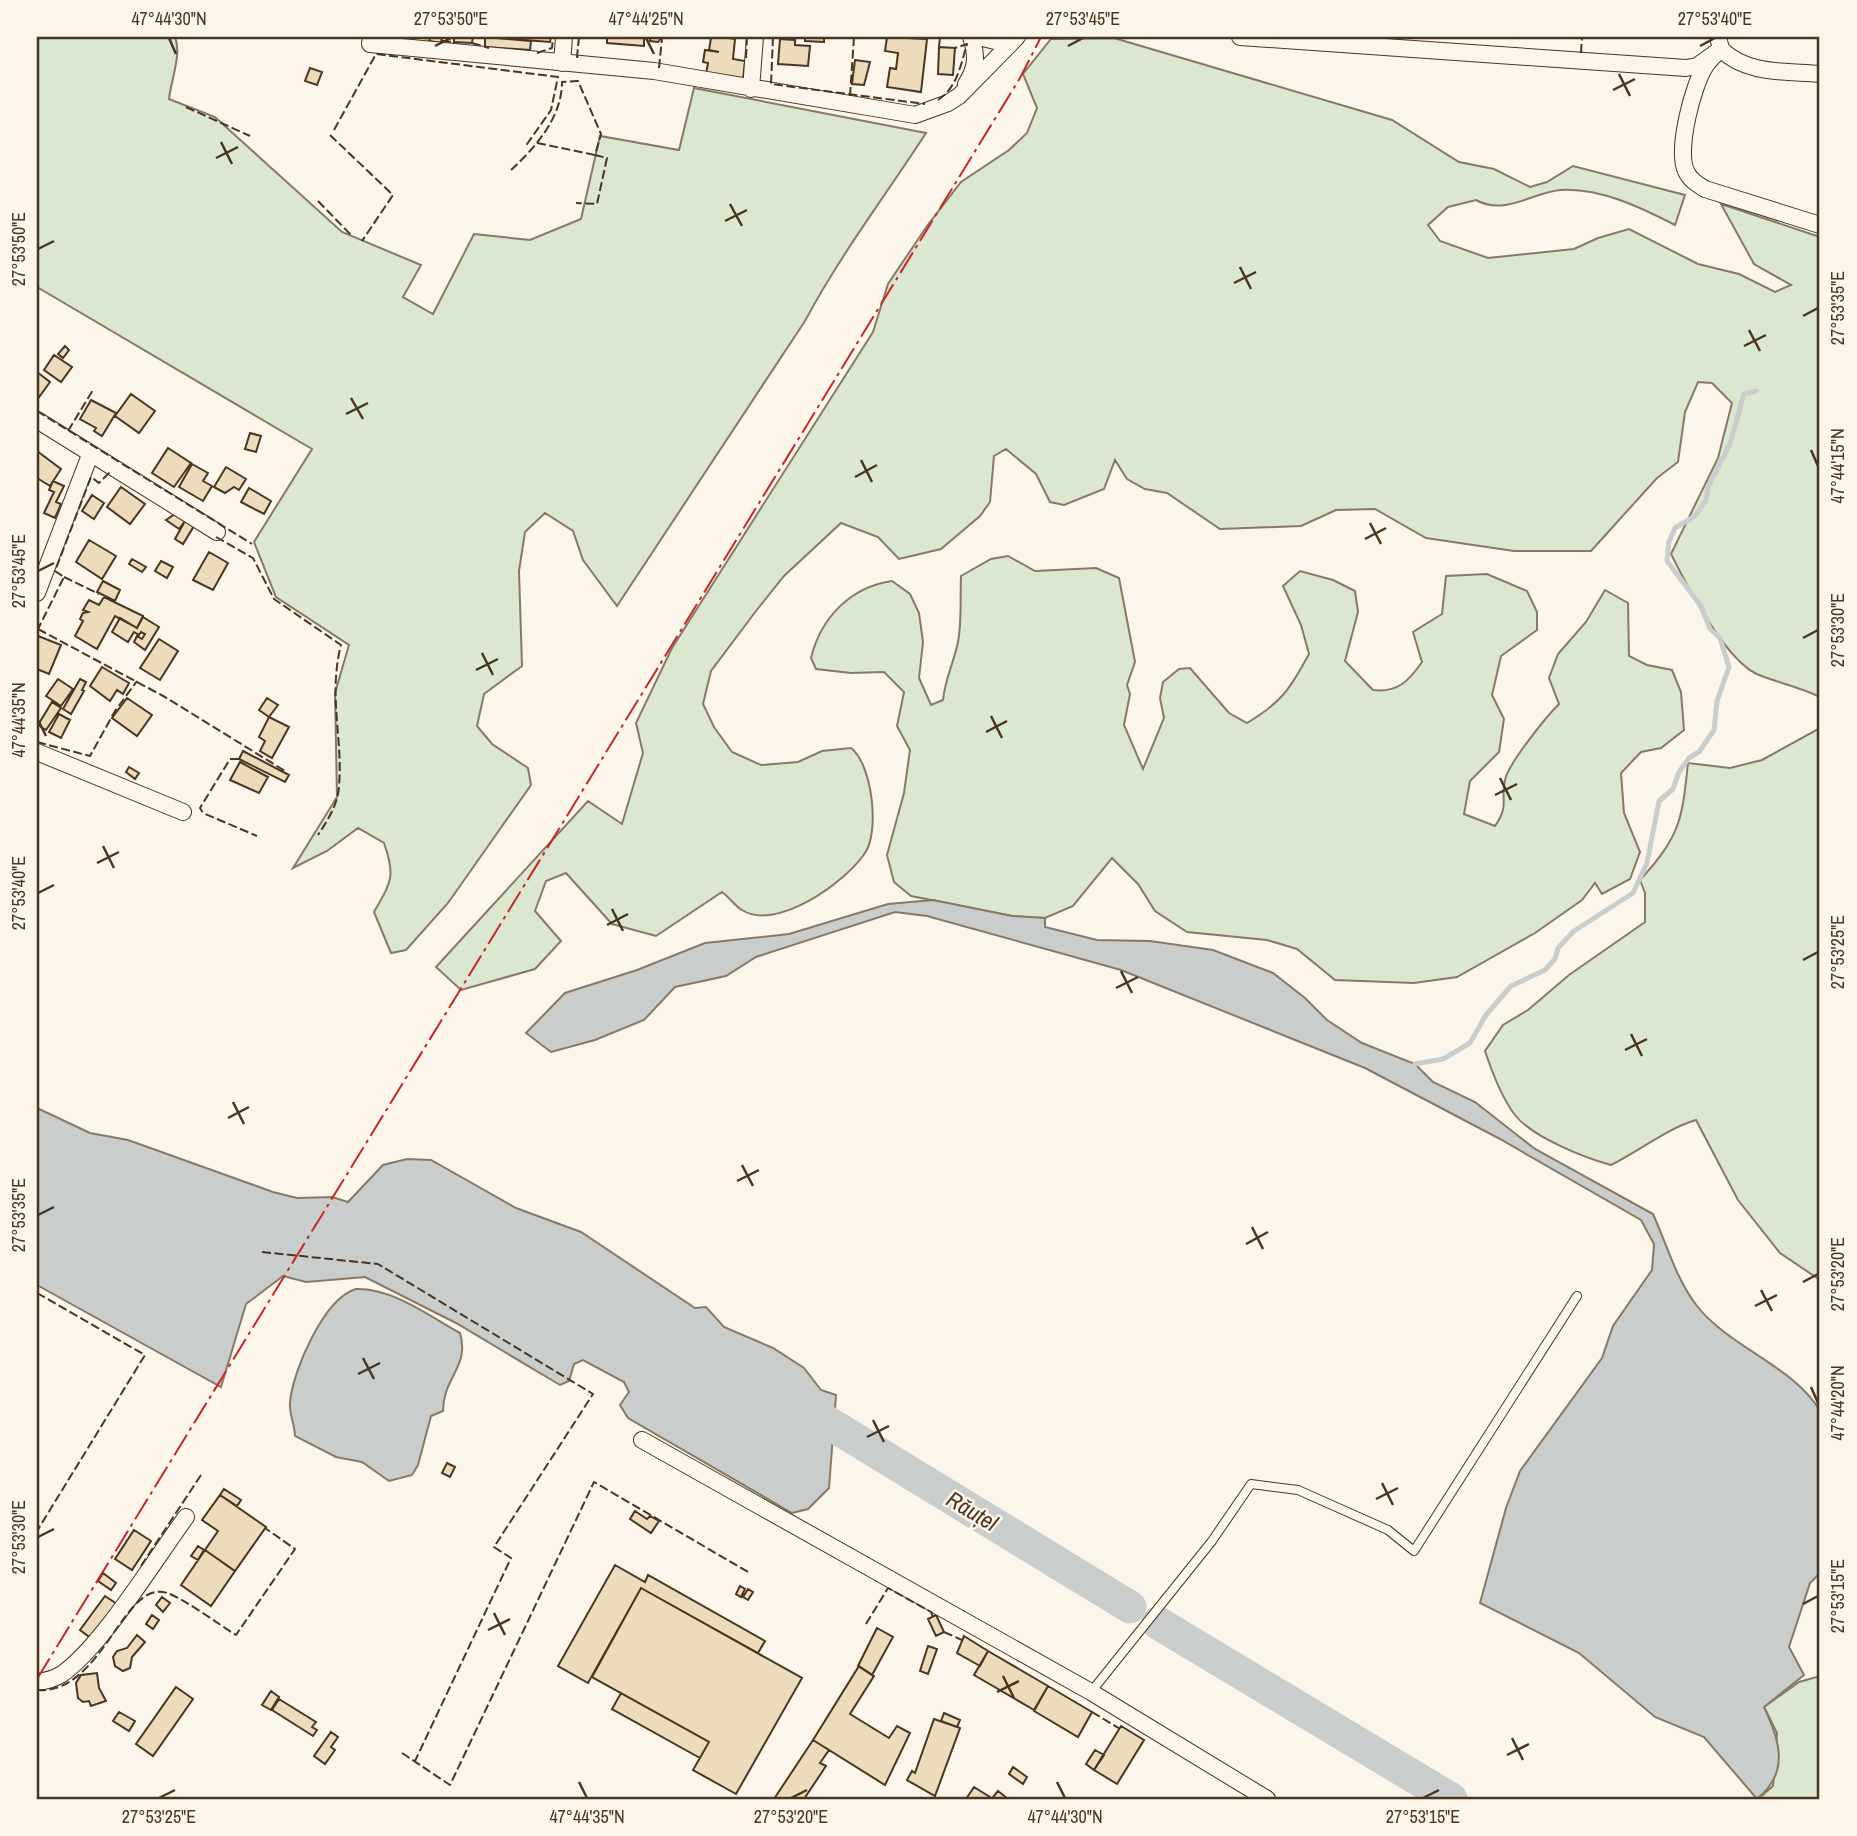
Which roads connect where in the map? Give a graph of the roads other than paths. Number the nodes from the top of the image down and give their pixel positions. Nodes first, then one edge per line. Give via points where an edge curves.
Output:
1 (564, 37) edge
2 (755, 37) edge
3 (971, 37) edge
4 (979, 37) edge
5 (1016, 37) edge
6 (1240, 37) edge
7 (371, 41) edge
8 (1719, 43) edge
9 (562, 63) junction
10 (1820, 74) edge
11 (751, 89) junction
12 (948, 103) junction
13 (1820, 225) edge
14 (37, 420) edge
15 (90, 455) junction
16 (217, 532) dead end
17 (37, 593) edge
18 (37, 752) edge
19 (183, 812) dead end
20 (1577, 1296) dead end
21 (642, 1440) dead end
22 (186, 1517) dead end
23 (37, 1682) edge
24 (1091, 1692) junction
25 (1266, 1799) edge

1 - 9 street
2 - 11 street
3 - 12 street via 976,51 974,71
4 - 5 street via 999,42
5 - 12 street via 978,79
6 - 8 street via 1686,68 1698,66
7 - 9 street
8 - 10 street via 1740,64 1755,69
8 - 13 street via 1697,87 1683,141 1686,171 1705,189
9 - 11 street via 654,71
11 - 12 street via 915,115
14 - 15 street
15 - 16 street
15 - 17 street
18 - 19 street
20 - 24 lane via 1414,1551 1388,1530 1298,1490 1251,1484 1212,1541
21 - 24 street
22 - 23 street via 97,1638 63,1673
24 - 25 street

